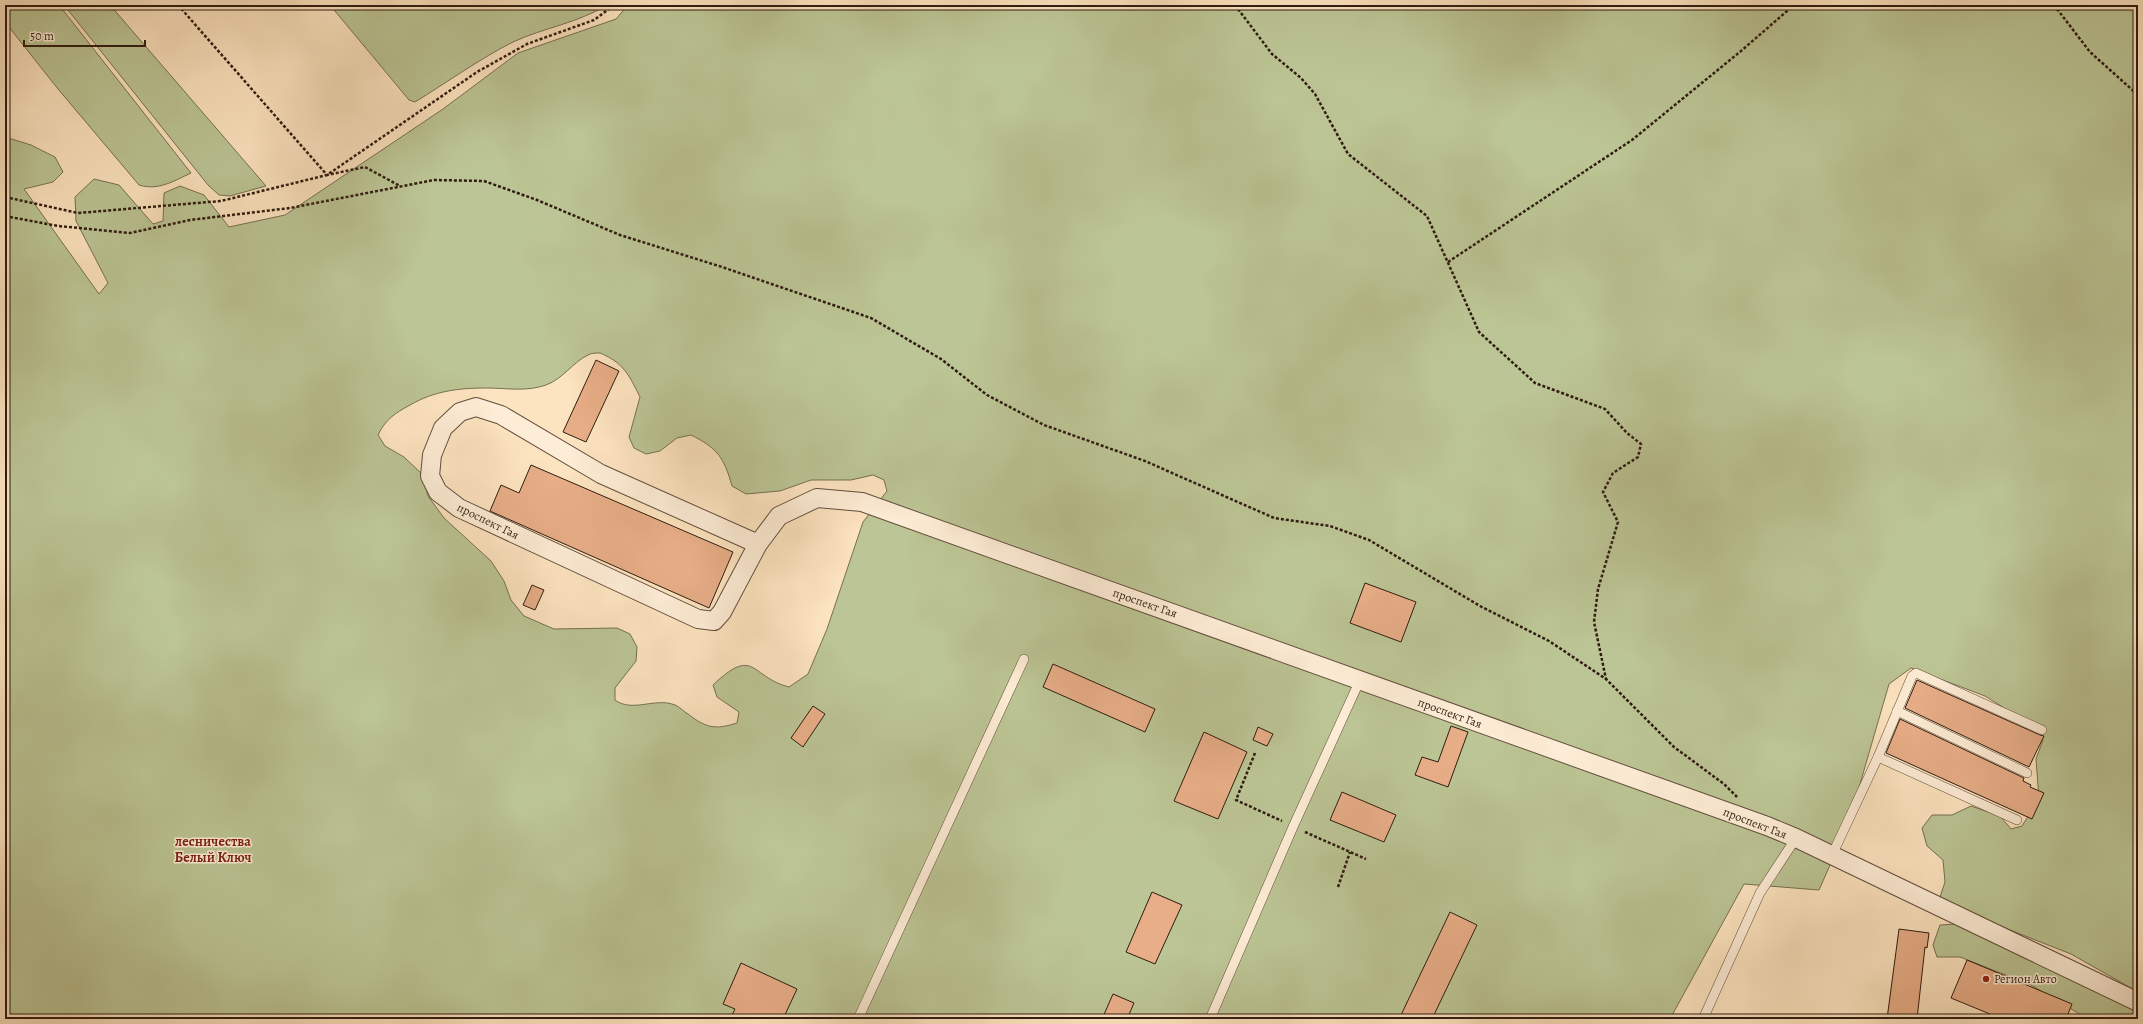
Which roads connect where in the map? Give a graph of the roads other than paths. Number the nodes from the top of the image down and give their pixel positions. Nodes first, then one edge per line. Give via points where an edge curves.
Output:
1 (758, 544) junction
2 (1024, 659) dead end
3 (1360, 680) junction
4 (1897, 711) junction
5 (2042, 730) dead end
6 (1878, 757) junction
7 (2027, 773) dead end
8 (2017, 820) dead end
9 (1796, 838) junction
10 (1832, 855) junction
11 (2138, 1002) edge
12 (858, 1019) edge
13 (1210, 1019) edge
14 (1703, 1019) edge

1 - 1 street, проспект Гая via 722,612 714,621 698,619 459,508 438,492 430,476 432,455 443,428 460,412 476,407 500,415 601,474
1 - 3 street, проспект Гая via 779,516 817,498 862,502
2 - 12 lane
3 - 9 street, проспект Гая
3 - 13 lane
4 - 5 lane via 1912,676 1916,673
4 - 6 lane
4 - 7 lane
6 - 8 lane
6 - 10 lane
9 - 10 street, проспект Гая
9 - 14 lane via 1760,893
10 - 11 street, проспект Гая

